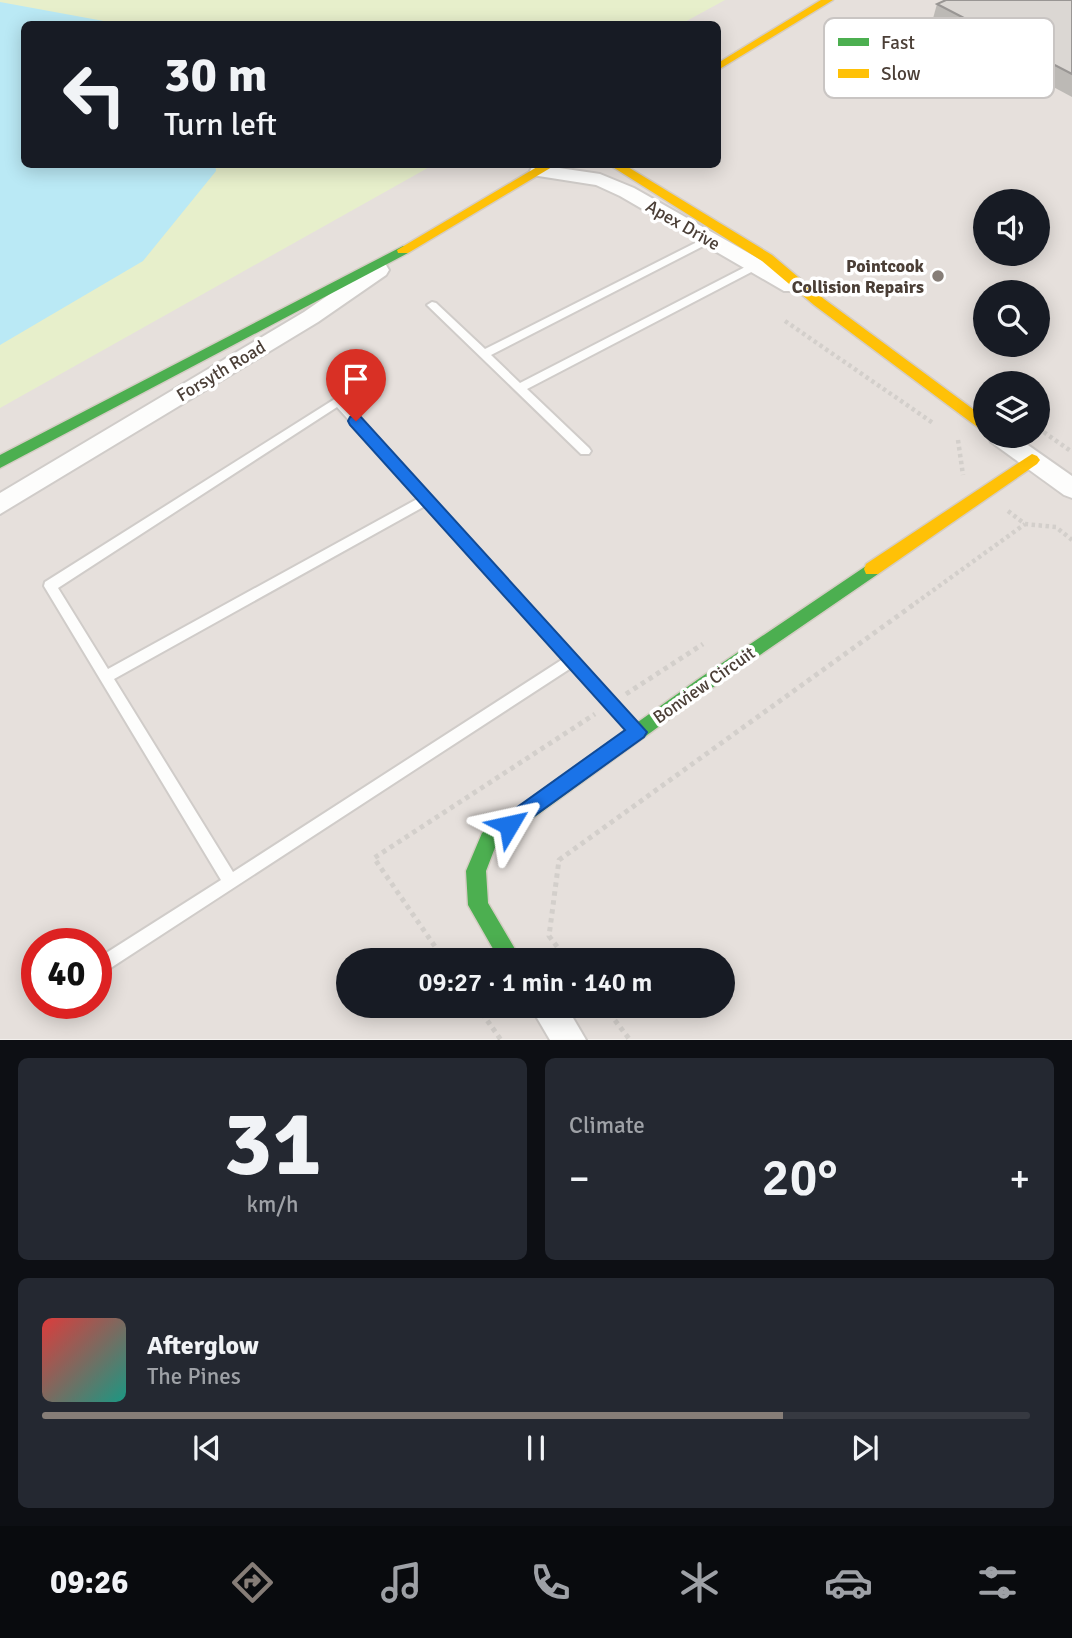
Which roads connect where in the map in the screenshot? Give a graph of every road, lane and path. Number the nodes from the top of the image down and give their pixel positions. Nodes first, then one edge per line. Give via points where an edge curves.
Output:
1 (828, 0) edge
2 (721, 65) edge
3 (545, 168) edge
4 (621, 168) edge
5 (438, 230) junction
6 (709, 239) junction
7 (755, 266) junction
8 (819, 302) junction
9 (432, 305) dead end
10 (785, 321) dead end
11 (484, 355) junction
12 (519, 388) junction
13 (973, 416) edge
14 (938, 427) dead end
15 (949, 434) dead end
16 (1050, 436) edge
17 (1016, 448) edge
18 (585, 451) dead end
19 (1072, 452) edge
20 (1032, 460) junction
21 (0, 462) edge
22 (1072, 489) edge
23 (985, 492) junction
24 (427, 499) junction
25 (0, 505) edge
26 (1025, 524) junction
27 (1072, 540) edge
28 (573, 660) junction
29 (106, 677) junction
30 (638, 732) junction
31 (231, 882) junction
32 (504, 948) edge
33 (558, 948) edge
34 (112, 959) edge
35 (485, 1018) edge
36 (554, 1018) edge
37 (613, 1018) edge
38 (500, 1040) edge
39 (570, 1040) edge
40 (630, 1040) edge

1 - 2 street
3 - 5 street, Forsyth Road
3 - 6 street, Apex Drive via 600,180
4 - 8 street, Apex Drive via 767,258
5 - 21 street, Forsyth Road
5 - 25 street, Forsyth Road via 311,317
6 - 7 street, Apex Drive
6 - 11 lane
7 - 8 street, Apex Drive
7 - 12 lane
8 - 13 street, Apex Drive
9 - 11 lane
10 - 14 path
11 - 12 lane
12 - 18 lane
15 - 23 path via 960,442 962,475
16 - 19 path
17 - 20 street
20 - 22 street
20 - 23 street, Bonview Circuit
23 - 26 path
23 - 30 street, Bonview Circuit
24 - 28 lane
24 - 29 lane
24 - 29 lane via 338,401 50,586
26 - 27 path via 1056,527
26 - 33 path via 559,860 549,936
28 - 30 lane
28 - 31 lane
29 - 31 lane
30 - 32 street, Bonview Circuit via 489,839 476,871 478,905
31 - 34 lane
35 - 38 path
36 - 39 street
37 - 40 path

